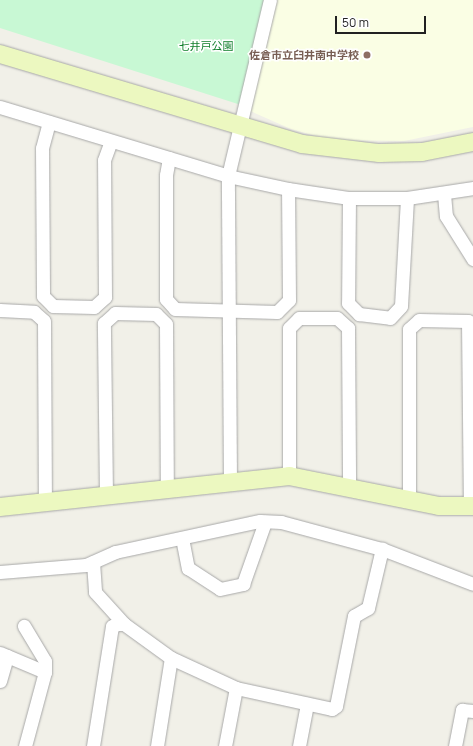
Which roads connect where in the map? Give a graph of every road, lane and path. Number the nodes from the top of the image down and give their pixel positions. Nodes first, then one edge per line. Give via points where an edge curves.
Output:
1 (270, 0) edge
2 (0, 54) edge
3 (0, 107) edge
4 (49, 122) junction
5 (242, 127) junction
6 (111, 141) junction
7 (473, 142) edge
8 (169, 158) junction
9 (228, 176) junction
10 (473, 188) edge
11 (288, 189) junction
12 (444, 194) junction
13 (349, 198) junction
14 (407, 198) junction
15 (473, 259) edge
16 (0, 310) edge
17 (227, 311) junction
18 (290, 476) junction
19 (230, 482) junction
20 (349, 486) junction
21 (167, 490) junction
22 (106, 496) junction
23 (409, 500) junction
24 (45, 503) junction
25 (471, 506) edge
26 (0, 508) edge
27 (265, 522) junction
28 (182, 538) junction
29 (382, 549) junction
30 (93, 562) junction
31 (0, 572) edge
32 (473, 584) edge
33 (124, 624) junction
34 (24, 626) dead end
35 (3, 655) edge
36 (171, 658) junction
37 (45, 672) junction
38 (0, 682) edge
39 (236, 688) junction
40 (307, 704) junction
41 (473, 711) edge
42 (25, 746) edge
43 (94, 746) edge
44 (157, 746) edge
45 (225, 746) edge
46 (299, 746) edge
47 (455, 746) edge

1 - 5 street
2 - 5 street
3 - 4 street
4 - 6 street
4 - 6 street via 42,148 43,296 53,306 94,307 105,297 104,160
5 - 7 street via 302,144 379,153 422,152
5 - 9 street
6 - 8 street
8 - 9 street
8 - 17 street via 166,175 166,299 175,309
9 - 11 street
9 - 17 street
10 - 12 street
11 - 13 street
11 - 17 street via 289,300 277,312
12 - 14 street
12 - 15 street via 446,216
13 - 14 street
13 - 14 street via 348,303 359,314 390,318 401,306
16 - 24 street via 34,312 44,321
17 - 19 street
18 - 19 street
18 - 20 street
18 - 20 street via 289,328 298,318 337,318 348,328
19 - 21 street
20 - 23 street
21 - 22 street
21 - 22 street via 166,324 156,314 115,313 104,323
22 - 24 street
23 - 25 street via 439,506
23 - 25 street via 409,329 419,320 468,321
24 - 26 street
27 - 28 street
27 - 28 street via 243,584 220,590 188,568
27 - 29 street via 281,522
28 - 30 street via 115,552
29 - 32 street
29 - 40 street via 368,608 354,616 336,706 332,709
30 - 31 street via 86,565
30 - 33 street via 95,592
33 - 36 street
33 - 43 street via 112,626
34 - 37 street via 45,661
35 - 37 street
35 - 38 street
36 - 39 street
36 - 44 street
37 - 42 street
39 - 40 street
39 - 45 street
40 - 46 street
41 - 47 street via 462,710

